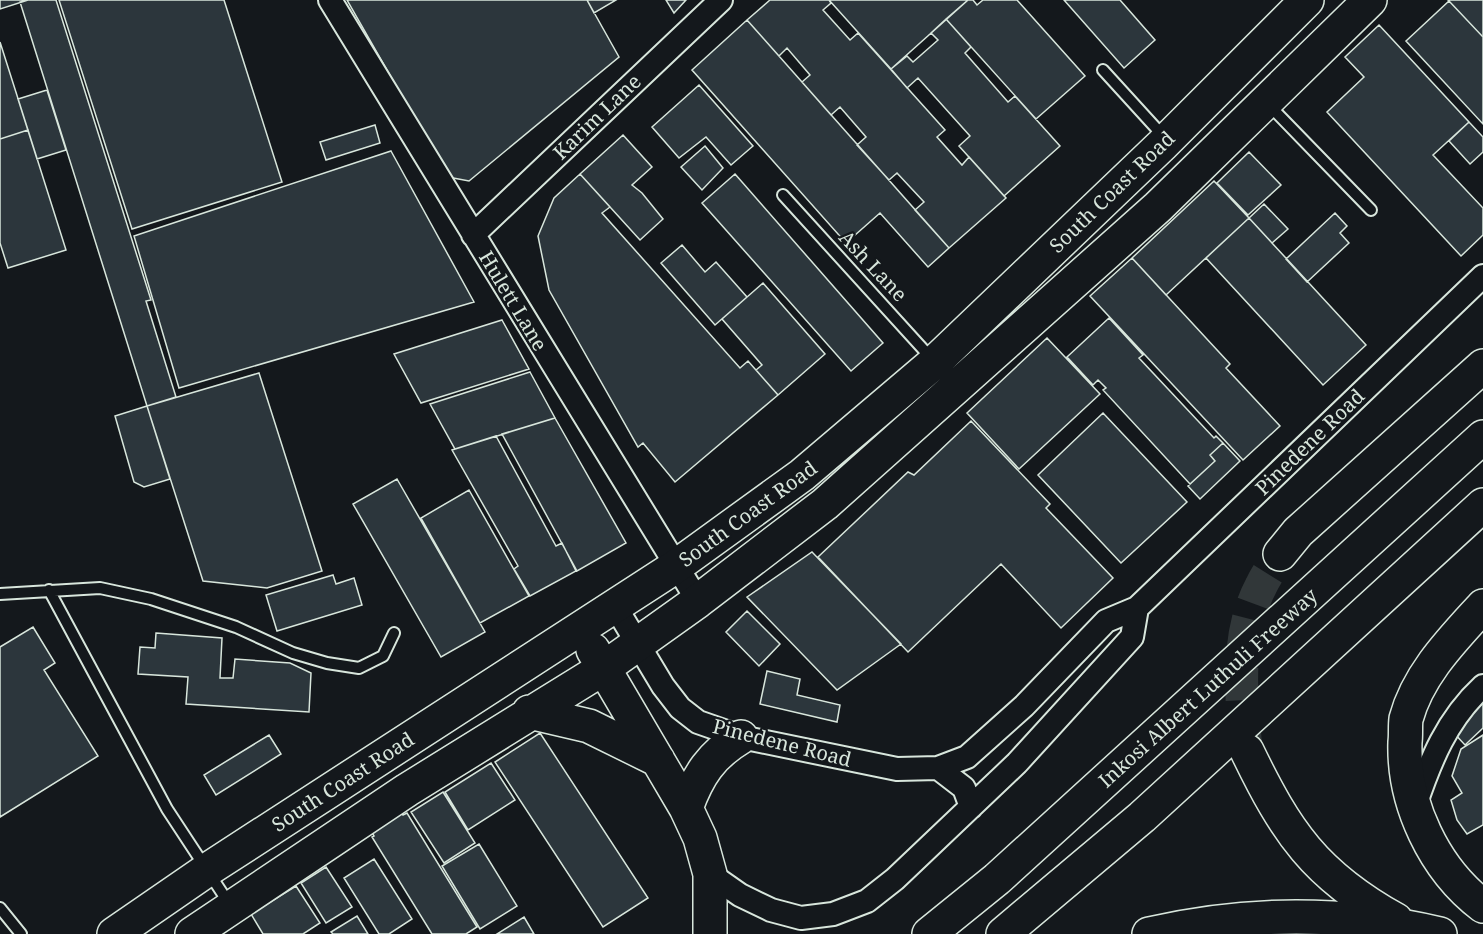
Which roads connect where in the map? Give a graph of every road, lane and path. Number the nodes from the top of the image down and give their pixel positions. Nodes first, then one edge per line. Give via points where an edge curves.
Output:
1 (330, 0) edge
2 (721, 0) edge
3 (1308, 0) edge
4 (1370, 0) edge
5 (1103, 70) dead end
6 (1266, 101) junction
7 (1167, 140) junction
8 (1127, 177) junction
9 (783, 195) dead end
10 (1158, 207) junction
11 (1371, 210) dead end
12 (1071, 231) junction
13 (473, 235) junction
14 (1098, 260) junction
15 (1483, 276) edge
16 (1483, 366) edge
17 (946, 375) junction
18 (1483, 437) edge
19 (802, 475) junction
20 (825, 504) junction
21 (1483, 505) edge
22 (1280, 554) tunnel mouth
23 (675, 567) junction
24 (49, 590) junction
25 (0, 594) edge
26 (698, 601) junction
27 (615, 606) junction
28 (1483, 606) edge
29 (1137, 608) junction
30 (579, 629) junction
31 (394, 633) dead end
32 (639, 644) junction
33 (604, 668) junction
34 (1483, 686) edge
35 (529, 712) junction
36 (741, 737) junction
37 (1247, 751) tunnel mouth
38 (383, 755) junction
39 (658, 759) junction
40 (938, 768) junction
41 (407, 790) junction
42 (330, 791) junction
43 (1414, 806) junction
44 (971, 807) junction
45 (686, 808) junction
46 (354, 824) junction
47 (207, 870) junction
48 (710, 874) junction
49 (1483, 906) edge
50 (0, 908) edge
51 (232, 908) junction
52 (1405, 926) junction
53 (21, 934) edge
54 (114, 934) edge
55 (192, 934) edge
56 (710, 934) edge
57 (928, 934) edge
58 (1003, 934) edge
59 (1149, 934) edge
60 (1440, 934) edge

1 - 13 street, Hulett Lane
2 - 13 street, Karim Lane
3 - 7 highway, South Coast Road
4 - 6 highway, South Coast Road
5 - 7 lane
6 - 10 highway, South Coast Road
6 - 11 lane
7 - 8 highway, South Coast Road
8 - 10 highway
8 - 12 highway, South Coast Road
9 - 17 lane, Ash Lane
10 - 14 highway, South Coast Road
12 - 14 highway
12 - 17 highway, South Coast Road
13 - 23 street, Hulett Lane
14 - 17 highway, South Coast Road
15 - 29 street, Pinedene Road
16 - 22 highway via 1307,524
17 - 19 highway, South Coast Road
17 - 20 highway, South Coast Road
18 - 57 highway, Inkosi Albert Luthuli Freeway via 997,879
19 - 20 highway
19 - 23 highway, South Coast Road
20 - 26 highway, South Coast Road
21 - 58 highway via 1142,818
23 - 26 street, Hulett Lane
23 - 27 highway, South Coast Road
24 - 25 lane
24 - 31 lane via 100,588 151,599 236,627 293,653 359,668 382,656
24 - 47 lane via 167,809
26 - 32 highway, South Coast Road
27 - 30 highway, South Coast Road
27 - 32 street, Pinedene Road
28 - 43 highway via 1444,650 1425,678 1406,719 1405,758
29 - 40 street, Pinedene Road via 1106,621 992,736 966,757
29 - 44 street via 1132,637 1017,763
30 - 33 highway
30 - 38 highway, South Coast Road
32 - 33 highway, South Coast Road
32 - 36 street, Pinedene Road via 680,708 699,722
33 - 35 highway, South Coast Road
33 - 39 highway
34 - 43 street via 1447,728
35 - 39 highway via 589,726
35 - 41 highway, South Coast Road
36 - 40 street, Pinedene Road via 897,769
36 - 45 highway via 708,762 697,778
37 - 52 highway via 1272,803 1305,851 1365,903
38 - 41 highway
38 - 42 highway, South Coast Road
39 - 45 highway
40 - 44 street via 964,788
41 - 46 highway, South Coast Road
42 - 46 highway
42 - 47 highway, South Coast Road
43 - 49 highway via 1438,858 1455,881
44 - 48 street via 867,901 833,914 801,918 771,910
45 - 48 highway
46 - 51 highway, South Coast Road
47 - 51 lane
47 - 54 highway, South Coast Road
48 - 56 highway
50 - 53 lane
51 - 55 highway, South Coast Road
52 - 59 highway via 1338,918 1238,918
52 - 60 highway

